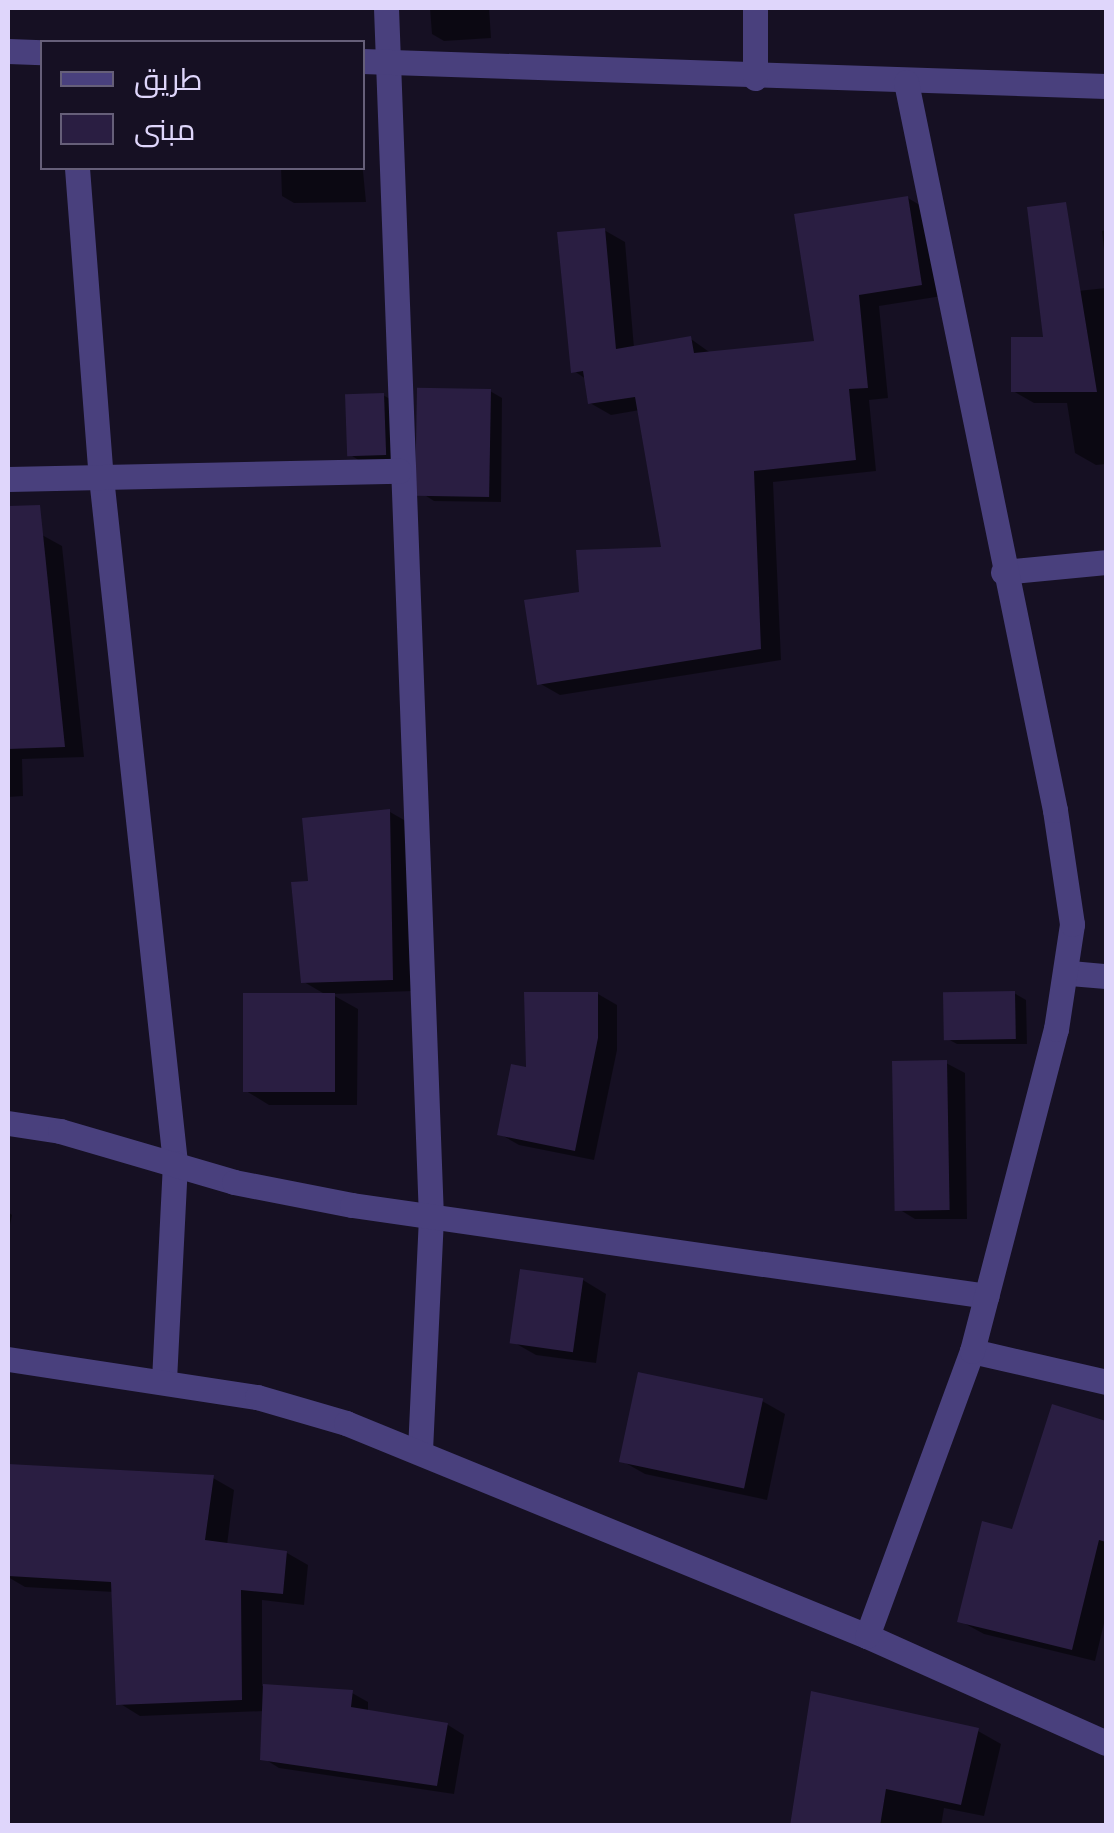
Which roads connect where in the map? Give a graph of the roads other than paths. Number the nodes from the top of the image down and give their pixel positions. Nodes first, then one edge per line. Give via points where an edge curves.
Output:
1 (386, 8) edge
2 (755, 8) edge
3 (8, 51) edge
4 (40, 52) edge
5 (365, 61) edge
6 (389, 62) junction
7 (755, 78) junction
8 (906, 82) junction
9 (1106, 86) edge
10 (77, 170) edge
11 (399, 471) junction
12 (100, 477) junction
13 (8, 479) edge
14 (1106, 562) edge
15 (1003, 572) junction
16 (1070, 973) junction
17 (1106, 976) edge
18 (8, 1124) edge
19 (175, 1163) junction
20 (430, 1217) junction
21 (987, 1296) junction
22 (972, 1350) junction
23 (8, 1359) edge
24 (164, 1380) junction
25 (1106, 1382) edge
26 (420, 1452) junction
27 (868, 1636) junction
28 (1106, 1743) edge

1 - 6 street
2 - 7 street
3 - 4 street
5 - 6 street
6 - 7 street
6 - 11 street
7 - 8 street
8 - 9 street
8 - 15 street
10 - 12 street
11 - 12 street
11 - 20 street
12 - 13 street
12 - 19 street
14 - 15 street
15 - 16 street via 1055,810 1072,924
16 - 17 street
16 - 21 street
18 - 19 street via 60,1131
19 - 20 street via 282,1193
19 - 24 street
20 - 21 street
20 - 26 street
21 - 22 street
22 - 25 street
22 - 27 street
23 - 24 street
24 - 26 street via 301,1408
26 - 27 street
27 - 28 street

